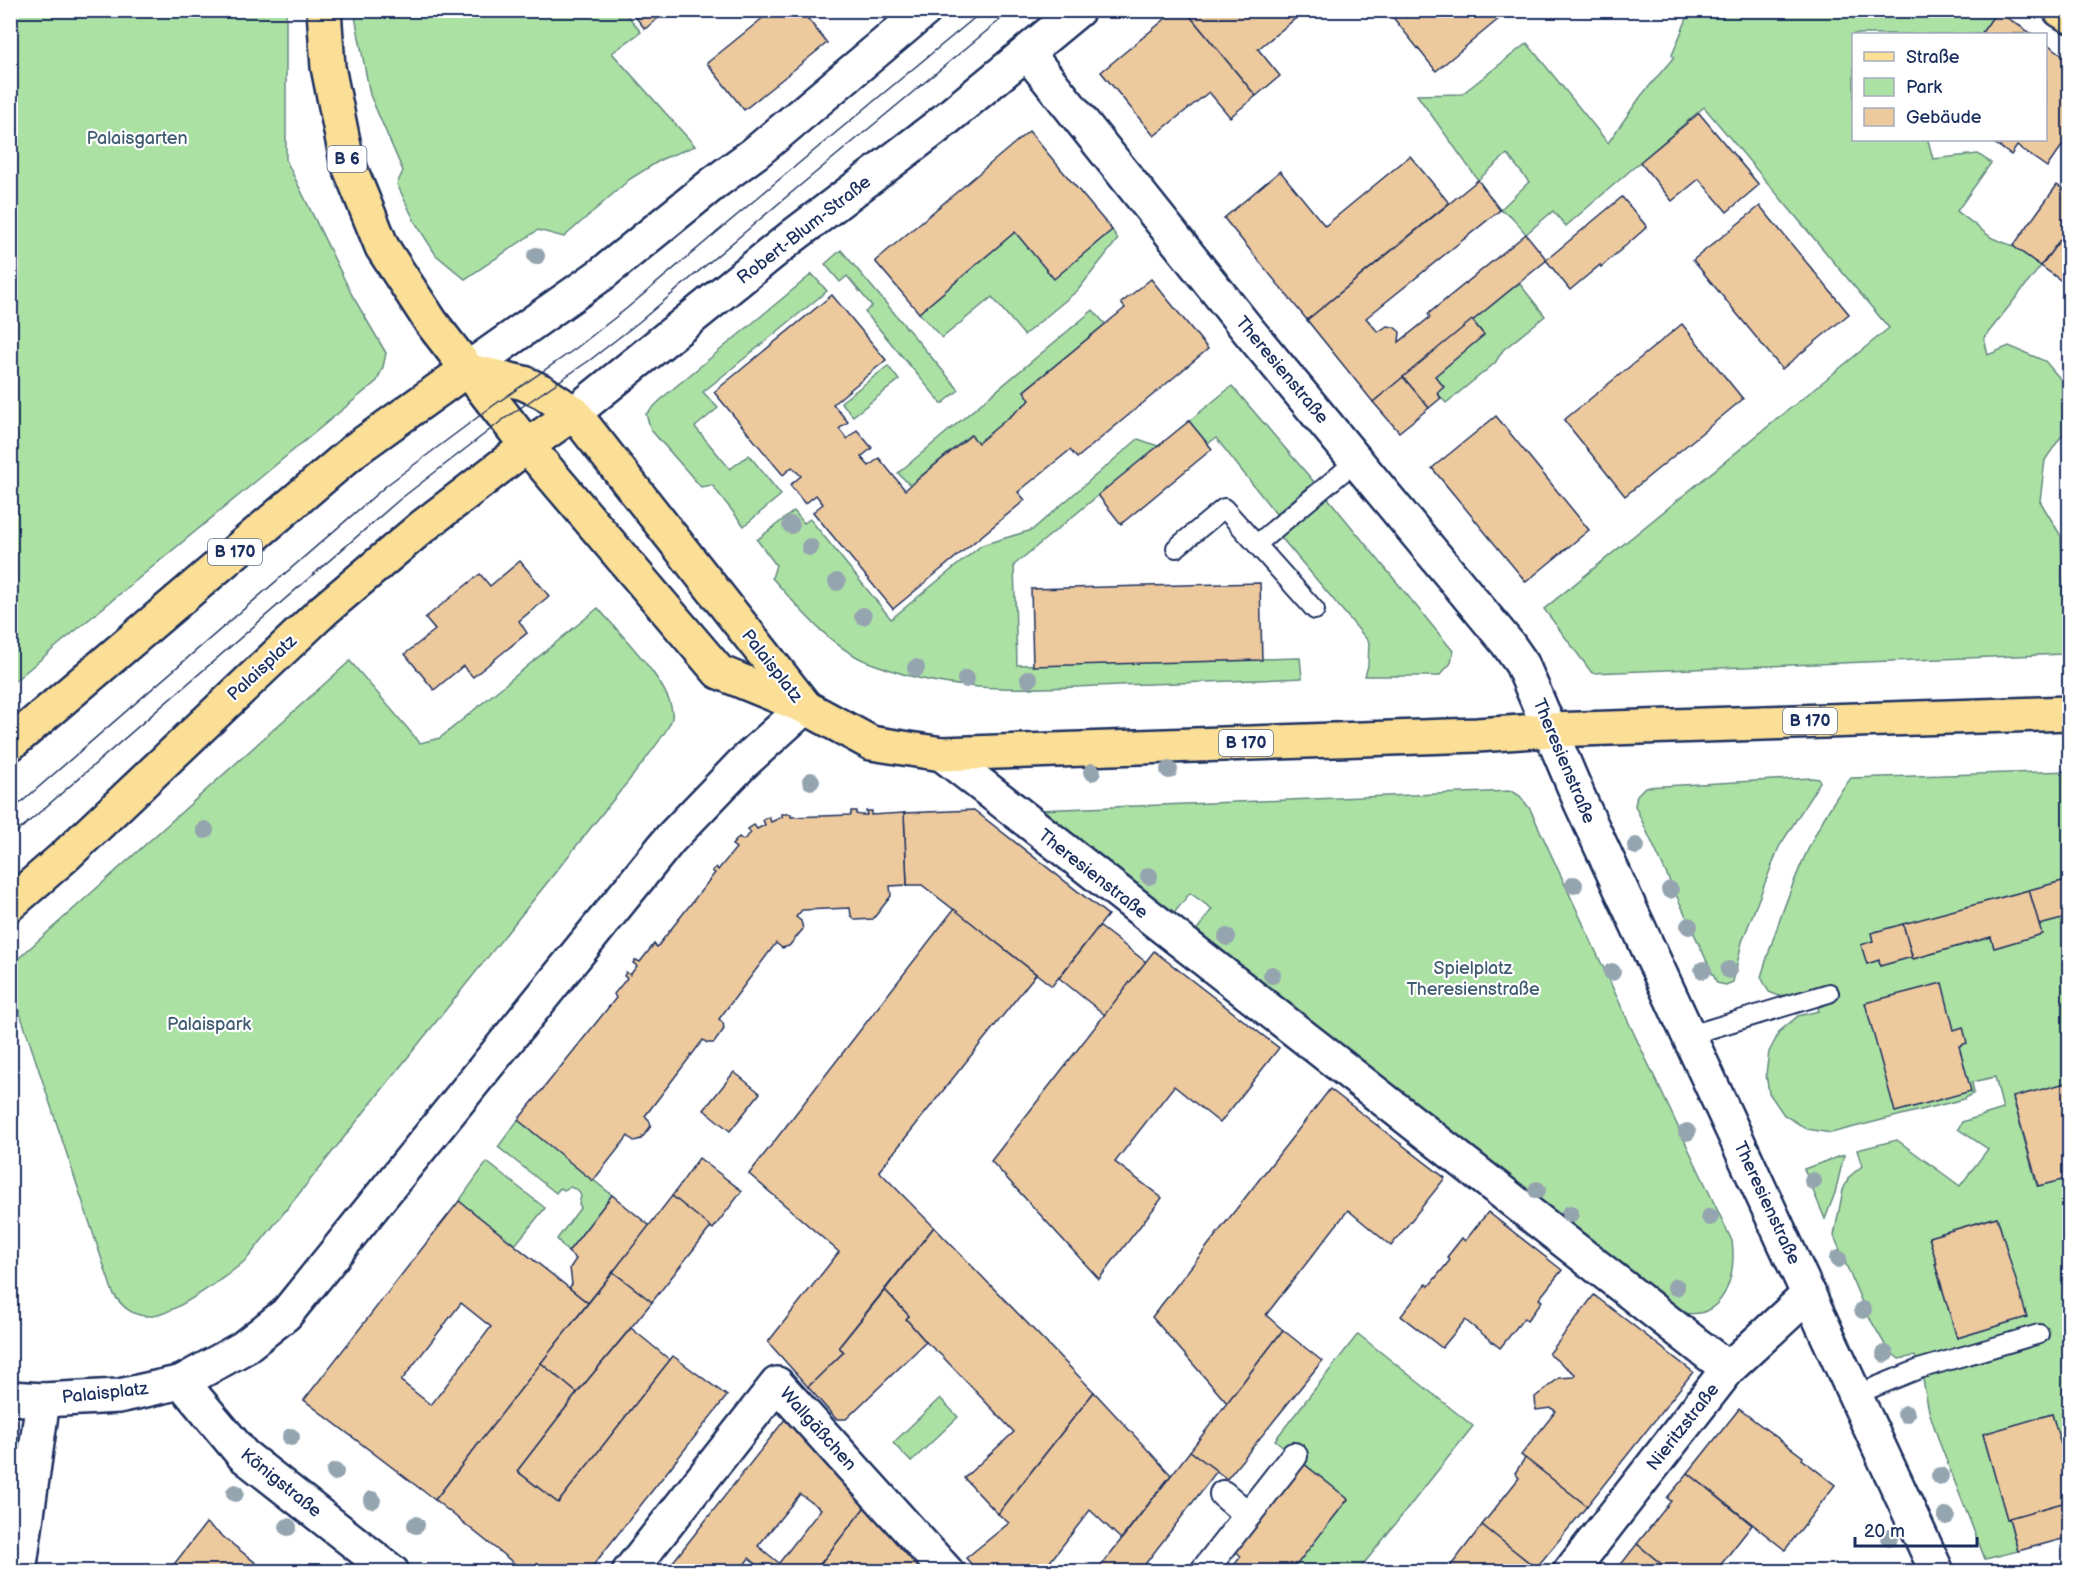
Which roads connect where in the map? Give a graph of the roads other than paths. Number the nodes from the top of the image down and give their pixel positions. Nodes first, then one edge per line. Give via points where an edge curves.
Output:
1 (324, 10) edge
2 (925, 10) edge
3 (1078, 10) edge
4 (2060, 10) edge
5 (2070, 16) edge
6 (1028, 54) junction
7 (466, 370) junction
8 (574, 413) junction
9 (527, 446) junction
10 (1356, 461) junction
11 (1257, 544) junction
12 (1176, 548) dead end
13 (1315, 610) dead end
14 (805, 707) junction
15 (2070, 713) edge
16 (1550, 730) junction
17 (10, 744) edge
18 (942, 754) junction
19 (10, 904) edge
20 (1829, 993) dead end
21 (1690, 1035) junction
22 (1809, 1294) junction
23 (2039, 1334) dead end
24 (1728, 1368) junction
25 (182, 1382) junction
26 (1855, 1395) junction
27 (10, 1398) edge
28 (43, 1400) junction
29 (1294, 1456) dead end
30 (1223, 1494) dead end
31 (1248, 1515) junction
32 (19, 1572) edge
33 (392, 1572) edge
34 (629, 1572) edge
35 (947, 1572) edge
36 (1203, 1572) edge
37 (1570, 1572) edge
38 (1937, 1572) edge

1 - 7 main road, B 6 via 328,67 347,160 382,247
2 - 7 street via 755,153 602,274
3 - 6 street, Robert-Blum-Straße
4 - 5 main road
6 - 8 street, Robert-Blum-Straße via 793,236
6 - 10 street, Theresienstraße
7 - 8 main road, Palaisplatz / B 170 via 524,383
7 - 9 main road, Palaisplatz / B 170
7 - 17 main road, B 170 via 356,449
8 - 9 main road, Robert-Blum-Straße
8 - 14 main road, Palaisplatz / B 170
9 - 14 main road, Palaisplatz / B 170 via 719,672
9 - 19 main road, Palaisplatz via 324,610
10 - 11 lane
10 - 16 street, Theresienstraße via 1508,644 1522,664
11 - 12 lane via 1224,508
11 - 13 lane
14 - 18 main road, B 170 via 872,742
14 - 25 street, Palaisplatz via 742,764 670,839 286,1314 243,1348
15 - 16 main road, B 170
16 - 18 main road, B 170
16 - 21 street, Theresienstraße
18 - 24 street, Theresienstraße
20 - 21 lane
21 - 22 street, Theresienstraße
22 - 24 street, Nieritzstraße
22 - 26 street, Theresienstraße
23 - 26 lane via 1920,1369
24 - 37 street, Nieritzstraße
25 - 28 street, Palaisplatz via 119,1396
25 - 33 street, Königstraße via 243,1455
26 - 38 street, Theresienstraße
27 - 28 street, Palaisplatz
28 - 32 street
29 - 31 street
30 - 31 street
31 - 36 street
34 - 35 street, Wallgäßchen via 777,1384

